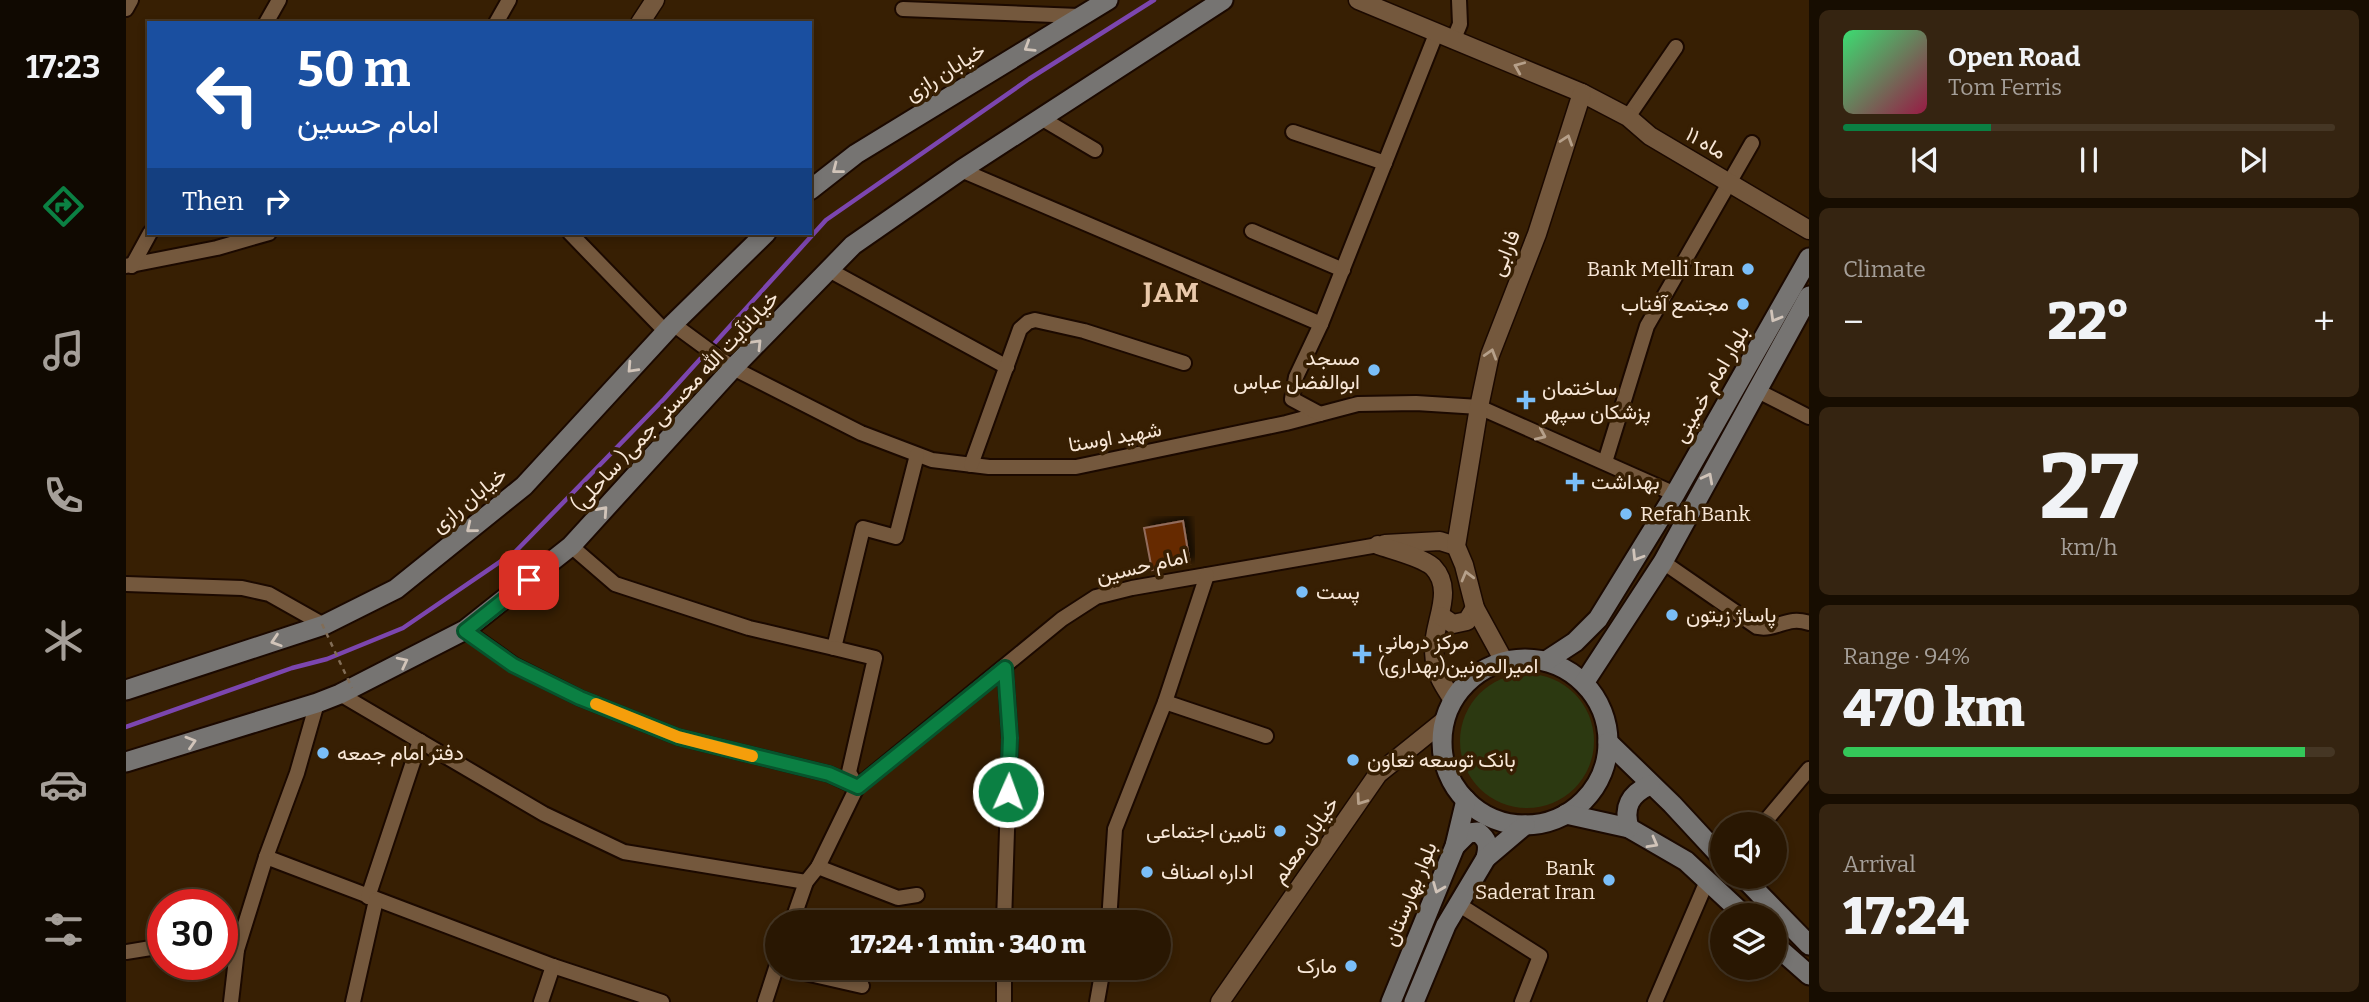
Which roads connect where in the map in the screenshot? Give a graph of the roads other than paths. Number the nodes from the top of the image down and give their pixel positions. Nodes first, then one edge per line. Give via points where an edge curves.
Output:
1 (131, 0) edge
2 (279, 0) edge
3 (509, 0) edge
4 (655, 0) edge
5 (1108, 0) edge
6 (1223, 0) edge
7 (1358, 0) edge
8 (1459, 0) edge
9 (126, 9) edge
10 (903, 9) dead end
11 (1079, 16) junction
12 (267, 21) edge
13 (499, 21) edge
14 (641, 21) edge
15 (1445, 37) junction
16 (1676, 47) dead end
17 (1582, 93) junction
18 (1628, 117) junction
19 (1041, 118) junction
20 (1293, 132) dead end
21 (1752, 143) dead end
22 (1095, 150) dead end
23 (1385, 163) junction
24 (961, 170) junction
25 (1728, 183) junction
26 (812, 188) edge
27 (1809, 230) edge
28 (1252, 231) dead end
29 (149, 235) edge
30 (263, 235) edge
31 (572, 235) edge
32 (764, 235) edge
33 (1809, 258) edge
34 (129, 266) edge
35 (829, 270) junction
36 (1343, 270) junction
37 (1809, 296) edge
38 (1321, 324) junction
39 (670, 328) junction
40 (1184, 363) dead end
41 (1007, 367) junction
42 (733, 368) junction
43 (1756, 390) junction
44 (1479, 407) junction
45 (1320, 414) junction
46 (1809, 417) edge
47 (917, 455) junction
48 (1605, 462) junction
49 (971, 465) junction
50 (1675, 494) junction
51 (1378, 545) junction
52 (571, 546) junction
53 (1456, 546) junction
54 (1663, 562) junction
55 (1208, 575) junction
56 (126, 584) edge
57 (1475, 608) junction
58 (1441, 616) junction
59 (1809, 623) edge
60 (323, 624) junction
61 (465, 631) junction
62 (834, 649) junction
63 (1504, 661) junction
64 (1546, 661) junction
65 (1005, 668) junction
66 (1584, 683) junction
67 (126, 690) edge
68 (346, 691) junction
69 (1453, 700) junction
70 (1165, 702) junction
71 (317, 703) junction
72 (1445, 720) junction
73 (1266, 736) dead end
74 (420, 741) junction
75 (1608, 742) junction
76 (126, 762) edge
77 (1809, 769) edge
78 (1650, 785) junction
79 (858, 787) junction
80 (1466, 800) junction
81 (1773, 812) edge
82 (1566, 814) junction
83 (1525, 825) junction
84 (1629, 828) junction
85 (1710, 845) edge
86 (1455, 846) junction
87 (266, 857) junction
88 (1486, 858) junction
89 (818, 867) junction
90 (1707, 881) junction
91 (806, 882) junction
92 (1755, 889) edge
93 (917, 895) dead end
94 (372, 898) junction
95 (1731, 903) edge
96 (1458, 904) junction
97 (796, 910) edge
98 (1004, 910) edge
99 (1110, 910) edge
100 (238, 929) edge
101 (1809, 945) edge
102 (147, 949) edge
103 (126, 952) edge
104 (1787, 956) edge
105 (553, 965) junction
106 (1809, 975) edge
107 (231, 980) edge
108 (772, 980) edge
109 (836, 980) edge
110 (1004, 980) edge
111 (1101, 980) edge
112 (862, 986) dead end
113 (231, 1002) edge
114 (353, 1002) edge
115 (541, 1002) edge
116 (662, 1002) edge
117 (765, 1002) edge
118 (1004, 1002) edge
119 (1097, 1002) edge
120 (1220, 1002) edge
121 (1391, 1002) edge
122 (1414, 1002) edge
123 (1522, 1002) edge
124 (1655, 1002) edge

1 - 9 street
2 - 12 street
3 - 13 street
4 - 14 street
5 - 11 main road, خیابان رازی
6 - 19 main road, خیابانآیت الله محسنی جمی( ساحلی)
7 - 15 street
8 - 15 street via 1460,24
10 - 11 street
11 -> 26 main road, خیابان رازی via 856,154
17 -> 15 street
15 - 23 street
16 - 18 street
17 - 18 street, ماه ۱۱
44 -> 17 street, فارابی via 1490,355 1537,234
18 - 25 street, ماه ۱۱ via 1650,136
19 - 22 street
19 - 24 main road, خیابانآیت الله محسنی جمی( ساحلی)
20 - 23 street
21 - 25 street
23 - 36 street
24 - 35 main road, خیابانآیت الله محسنی جمی( ساحلی) via 853,245
24 - 38 street
25 - 27 street, ماه ۱۱
25 - 48 street via 1647,326
28 - 36 street
29 - 34 street
30 - 34 street
31 - 39 street, شهید اوستا
32 - 39 main road, خیابان رازی
33 -> 50 main road, بلوار امام خمینی
35 - 41 street
42 -> 35 main road, خیابانآیت الله محسنی جمی( ساحلی)
36 - 38 street
37 - 43 main road, بلوار امام خمینی
38 - 45 street via 1296,377 1292,399
39 - 42 street, شهید اوستا
39 -> 60 main road, خیابان رازی via 524,486 397,589
40 - 41 street via 1035,320 1020,329
41 - 49 street
42 - 47 street, شهید اوستا via 862,433
52 -> 42 main road, خیابانآیت الله محسنی جمی( ساحلی)
43 - 46 street
54 -> 43 main road, بلوار امام خمینی
44 - 45 street, شهید اوستا via 1358,404
44 -> 48 street
44 - 53 street, فارابی
45 - 49 street, شهید اوستا via 1076,467
47 - 49 street, شهید اوستا
47 - 62 street via 896,537 863,528
48 - 50 street
50 -> 64 main road, بلوار امام خمینی via 1598,619 1576,642
51 - 53 street, امام حسین via 1440,541
51 - 55 street, امام حسین
51 - 58 street via 1433,567 1442,584
52 - 61 main road, خیابانآیت الله محسنی جمی( ساحلی)
52 - 62 street via 615,584 749,628
57 -> 53 street, فارابی
54 - 59 street via 1757,627 1798,619
54 - 66 main road, بلوار امام خمینی
55 - 65 street, امام حسین via 1096,597 1062,619
55 - 70 street
56 - 60 street via 242,588 269,594
57 - 58 street via 1467,621 1453,624
57 - 63 street, فارابی
58 - 69 street via 1433,648 1437,676
60 -> 67 main road, خیابان رازی
68 -> 61 main road, خیابانآیت الله محسنی جمی( ساحلی)
61 - 79 street via 513,665 678,737 829,774
62 - 79 street via 875,658 849,772
63 - 64 main road
63 - 69 main road via 1483,669
64 - 66 main road
65 - 79 street, امام حسین
65 - 98 street via 1010,738
66 - 75 main road via 1597,700
68 - 71 main road, خیابانآیت الله محسنی جمی( ساحلی)
68 - 74 street
69 - 72 main road
70 - 73 street
70 - 99 street via 1115,829
76 -> 71 main road, خیابانآیت الله محسنی جمی( ساحلی)
71 - 87 street
72 - 80 main road via 1445,763
72 -> 120 street, خیابان معلم via 1378,774
74 - 91 street via 544,814 624,852
74 - 94 street
75 - 78 main road
75 - 82 main road via 1597,783
77 - 81 street
78 - 84 main road via 1637,790 1628,805
78 - 85 main road
79 - 89 street
80 - 83 main road via 1503,822
80 - 86 main road, بلوار بهارستان
82 - 83 main road
82 - 84 main road
83 - 88 main road
84 -> 90 main road via 1686,861
86 - 88 main road via 1468,832 1478,832 1489,846
86 -> 121 main road, بلوار بهارستان
87 - 94 street
87 - 100 street
88 - 96 main road
89 - 91 street
89 - 93 street via 898,898
90 - 95 main road
90 - 124 street
91 - 97 street
92 - 101 main road
94 - 105 street
94 - 114 street
96 - 122 main road
96 - 123 street via 1540,956
102 - 103 street
104 - 106 main road
105 - 115 street
105 - 116 street
107 - 113 street
108 - 117 street
109 - 112 street
110 - 118 street
111 - 119 street

